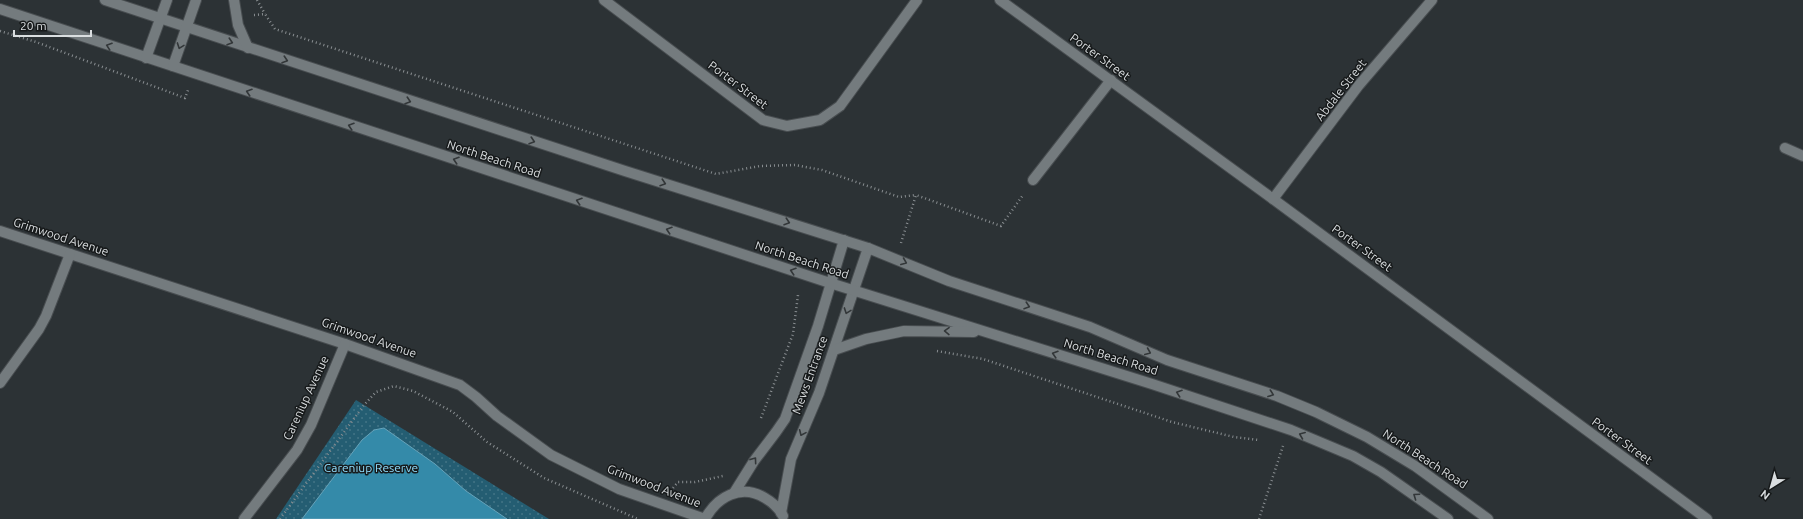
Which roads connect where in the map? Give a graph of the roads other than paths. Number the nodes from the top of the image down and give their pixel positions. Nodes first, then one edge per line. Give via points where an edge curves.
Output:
1 (105, 0) edge
2 (167, 0) edge
3 (196, 0) edge
4 (234, 0) edge
5 (604, 0) edge
6 (917, 0) edge
7 (1000, 0) edge
8 (1432, 0) edge
9 (0, 9) edge
10 (160, 19) junction
11 (186, 28) junction
12 (248, 48) junction
13 (146, 58) junction
14 (172, 66) junction
15 (1110, 80) junction
16 (1785, 148) dead end
17 (1803, 156) edge
18 (1033, 180) road end
19 (1273, 199) junction
20 (0, 231) edge
21 (844, 240) junction
22 (868, 248) junction
23 (70, 254) junction
24 (830, 283) junction
25 (854, 291) junction
26 (986, 332) junction
27 (345, 344) junction
28 (834, 350) junction
29 (0, 383) edge
30 (734, 493) junction
31 (783, 516) edge
32 (244, 519) edge
33 (705, 519) edge
34 (1448, 519) edge
35 (1488, 519) edge
36 (1707, 519) edge

1 - 10 street, North Beach Road
2 - 10 street
3 - 11 street
4 - 12 street via 238,25
5 - 6 street, Porter Street via 763,120 787,126 820,120 840,106
7 - 15 street, Porter Street
8 - 19 street, Abdale Street via 1359,85
13 -> 9 street, North Beach Road
10 - 11 street, North Beach Road
10 - 13 street
11 -> 12 street, North Beach Road
11 -> 14 street
12 -> 21 street, North Beach Road
13 - 14 street, North Beach Road
24 -> 14 street, North Beach Road
15 - 18 street
15 - 19 street, Porter Street
16 - 17 street
19 - 36 street, Porter Street
20 - 23 street, Grimwood Avenue
21 - 22 street, North Beach Road
21 - 24 street, Mews Entrance
22 - 25 street, Mews Entrance
22 -> 35 street, North Beach Road via 949,281 1090,326 1167,360 1239,383 1316,412 1367,437 1409,462
23 - 27 street, Grimwood Avenue
23 - 29 street via 39,329
24 - 25 street, North Beach Road
30 -> 24 street, Mews Entrance via 754,460 785,419 818,326
25 - 26 street, North Beach Road
25 -> 28 street, Mews Entrance
26 -> 28 street via 904,331 866,339
34 -> 26 street, North Beach Road via 1381,472 1353,456 1313,439 1152,384
27 - 32 street, Careniup Avenue via 311,424 297,450
27 - 33 street, Grimwood Avenue via 460,386 551,455 619,489
28 -> 31 street, Mews Entrance via 791,459
30 - 31 street via 761,495 772,502
30 - 33 street via 722,499

